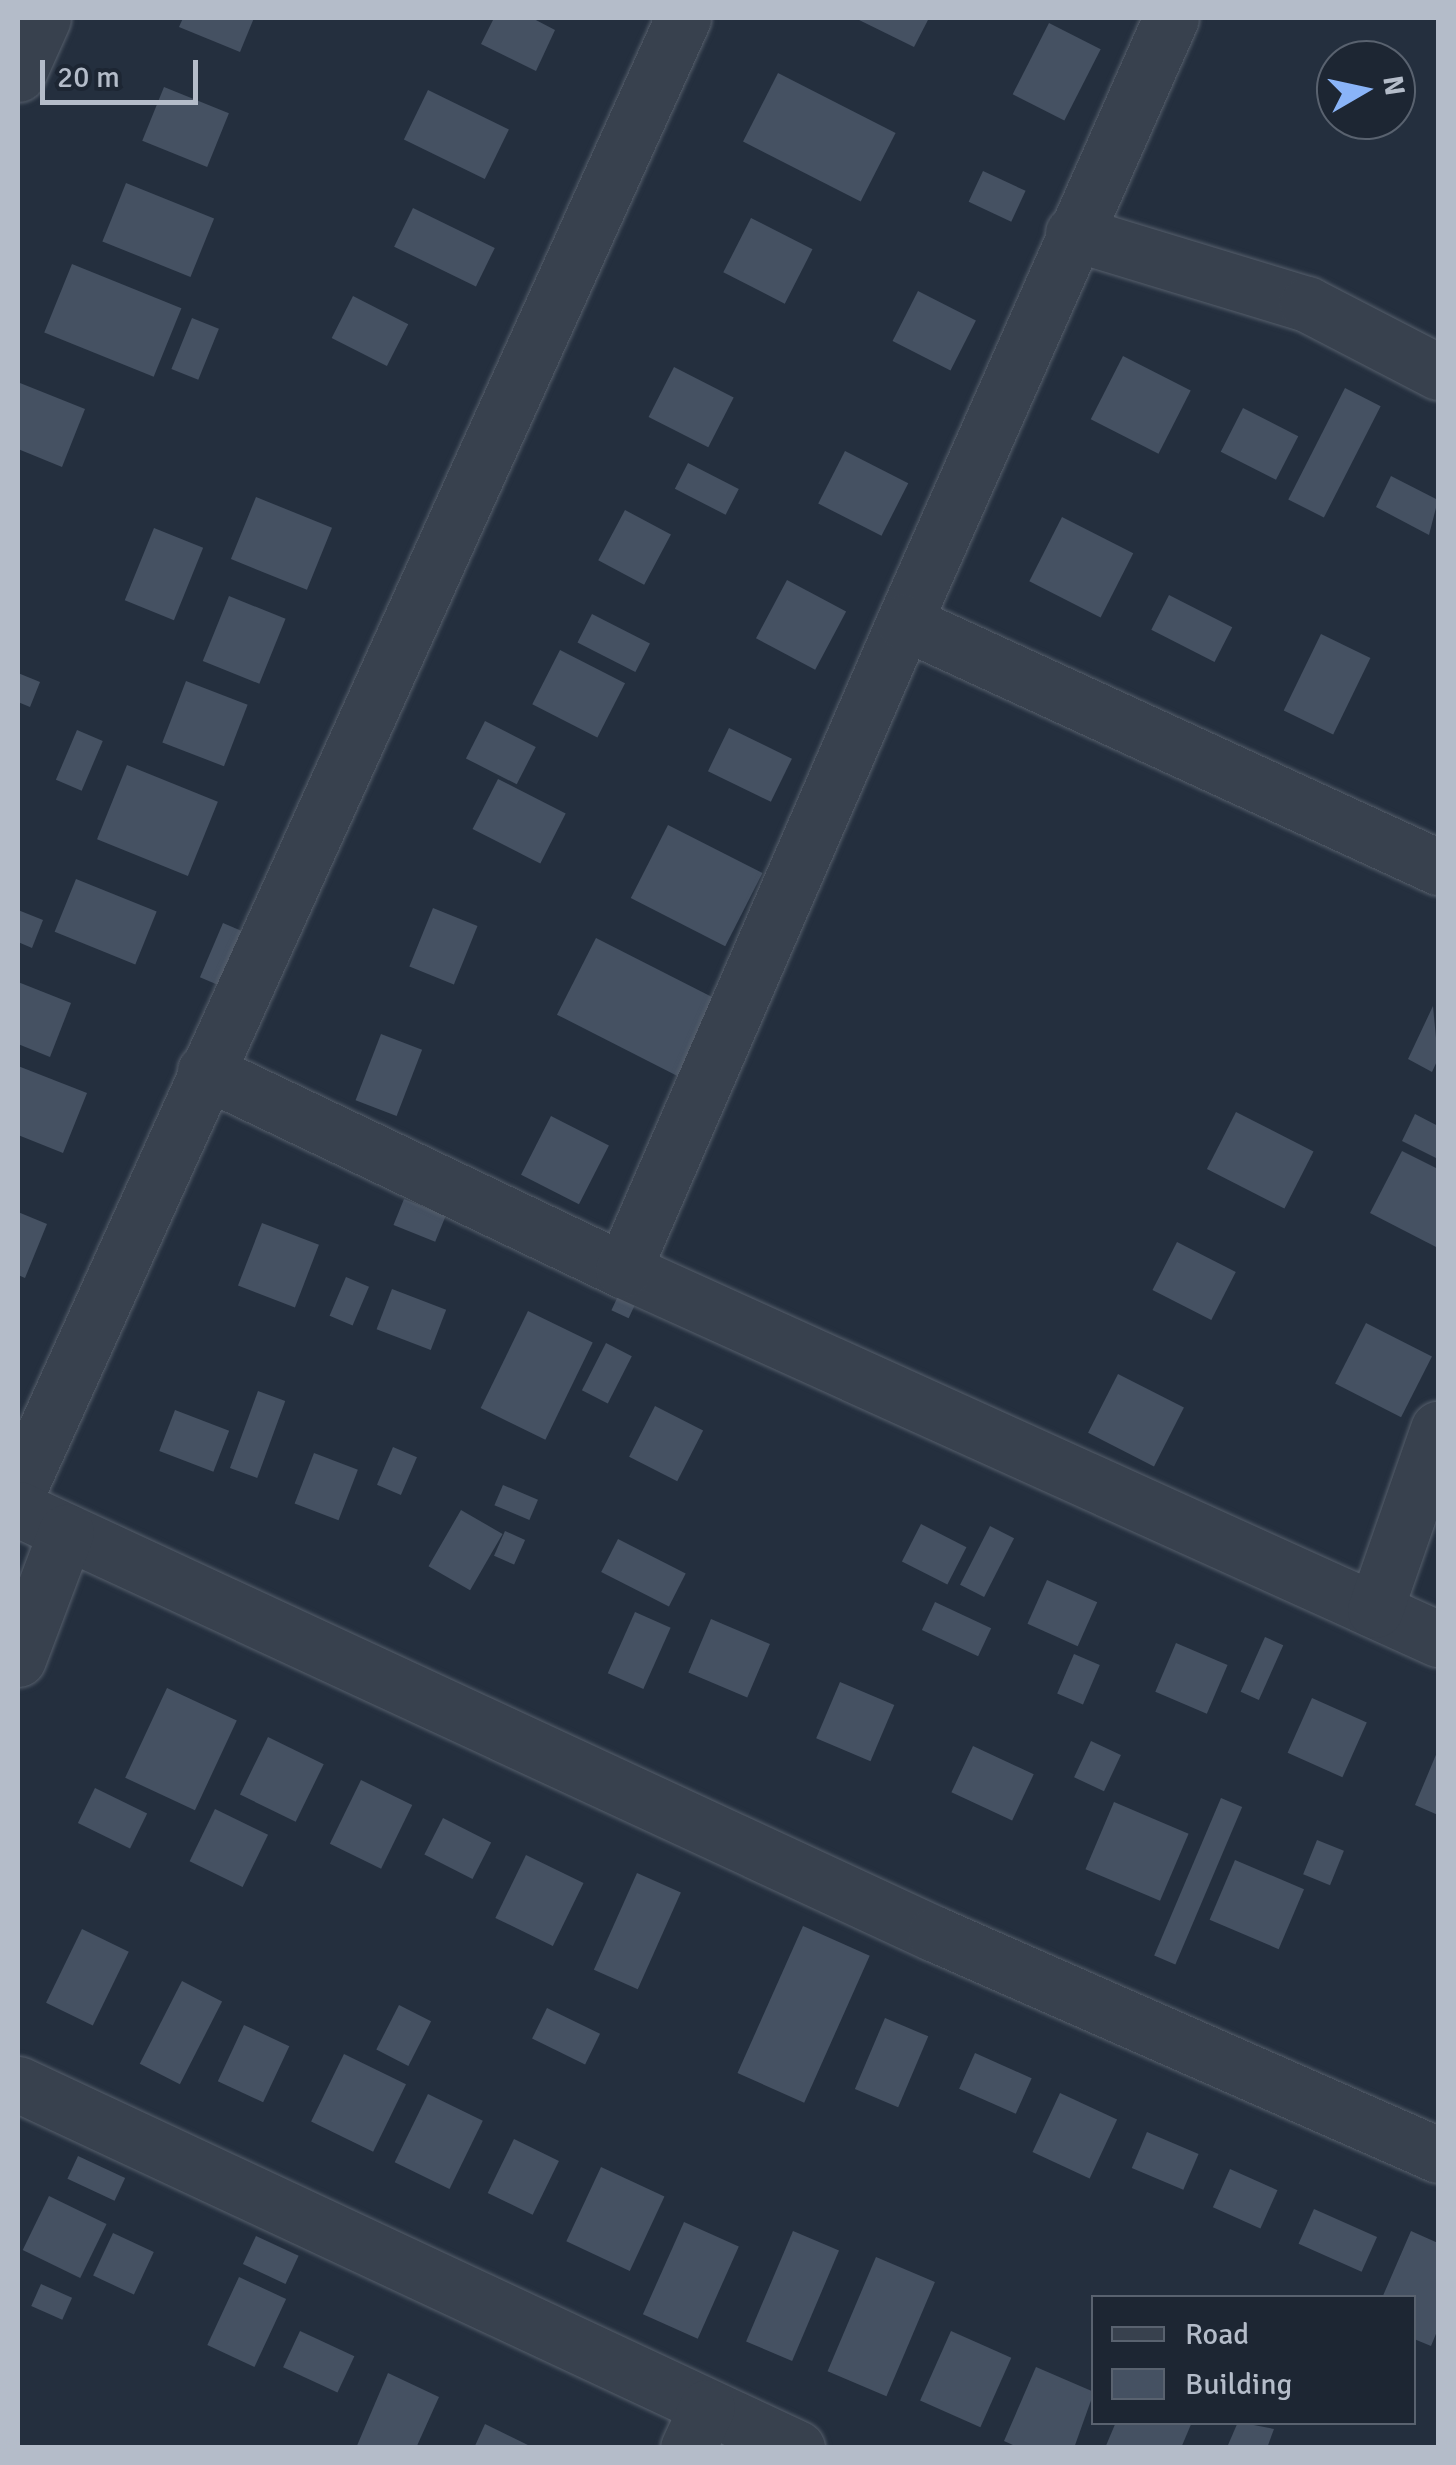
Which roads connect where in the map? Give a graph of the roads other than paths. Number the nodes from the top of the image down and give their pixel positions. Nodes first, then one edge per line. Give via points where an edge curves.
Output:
1 (43, 18) edge
2 (684, 18) edge
3 (1171, 18) edge
4 (18, 74) edge
5 (1074, 233) junction
6 (1438, 372) edge
7 (904, 622) junction
8 (1438, 867) edge
9 (206, 1071) junction
10 (623, 1270) junction
11 (1438, 1429) edge
12 (18, 1492) edge
13 (18, 1509) edge
14 (66, 1532) junction
15 (1375, 1610) junction
16 (1438, 1638) edge
17 (18, 1659) edge
18 (18, 2084) edge
19 (1438, 2155) edge
20 (698, 2427) edge
21 (797, 2448) edge

1 - 4 street
2 - 9 street
3 - 5 street
5 - 6 street via 1307,304
5 - 7 street
7 - 8 street
7 - 10 street
9 - 10 street
9 - 12 street
10 - 15 street
11 - 15 street
13 - 14 street
14 - 17 street
14 - 19 street via 934,1934
15 - 16 street
18 - 20 street
20 - 21 street

